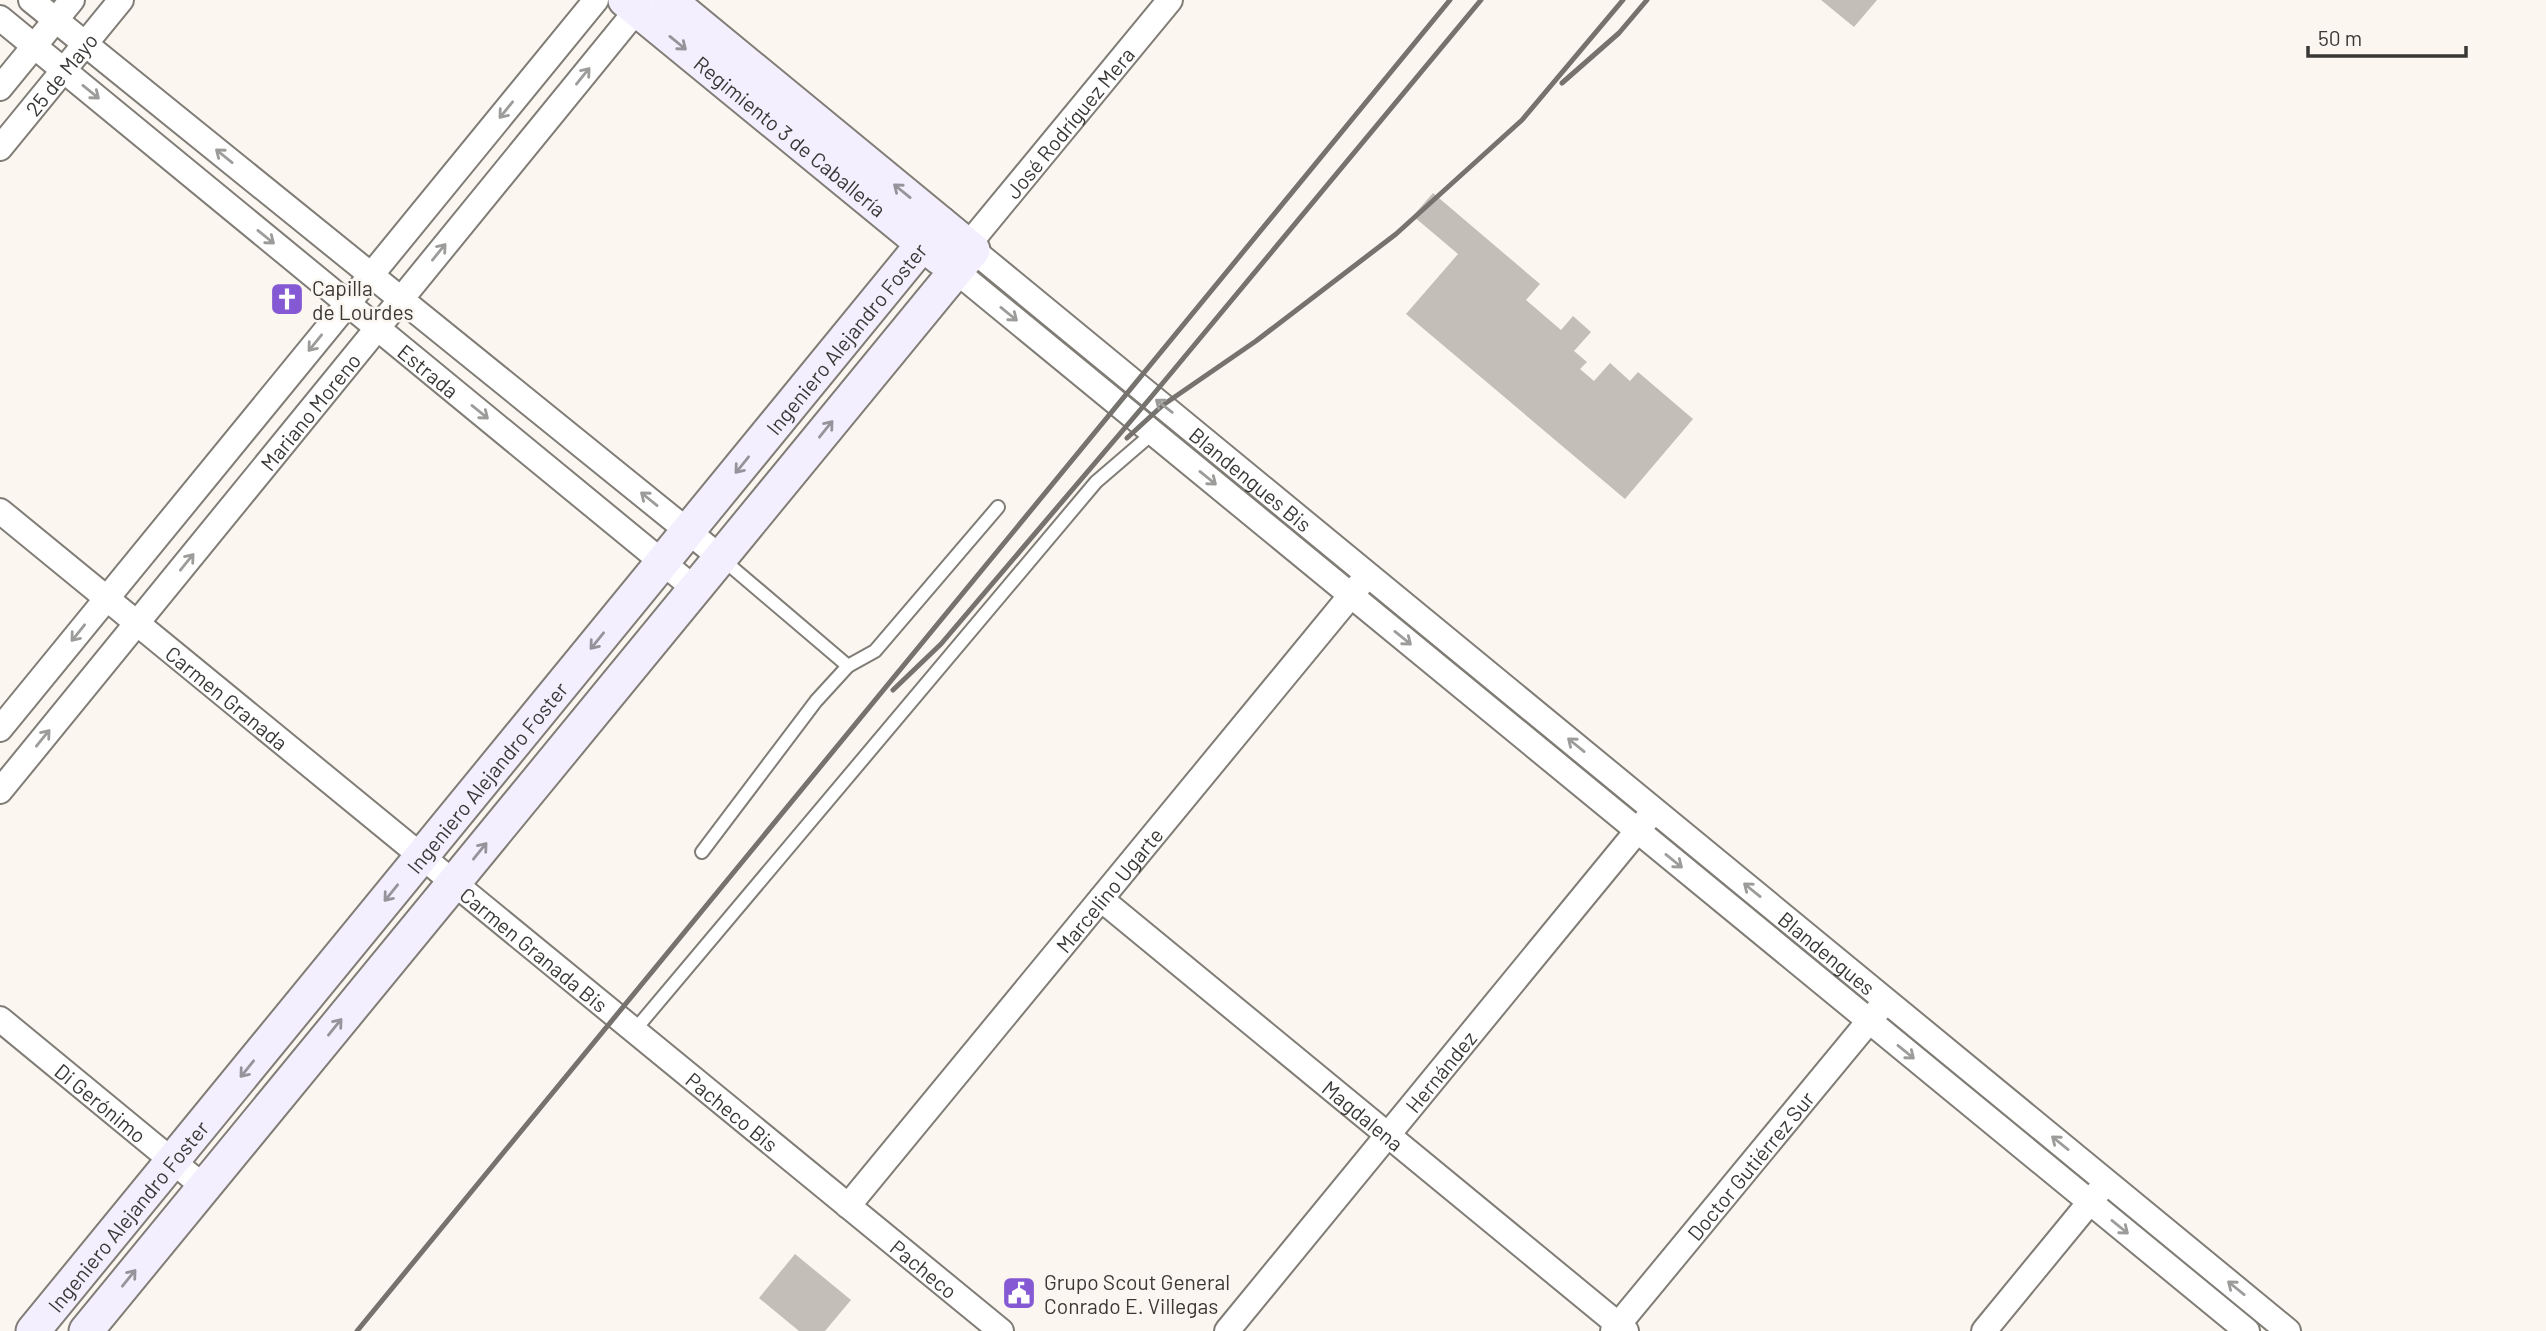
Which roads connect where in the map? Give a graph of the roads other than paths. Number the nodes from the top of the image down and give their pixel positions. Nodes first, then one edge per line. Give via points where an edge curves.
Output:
1 (31, 0) edge
2 (72, 0) edge
3 (121, 0) edge
4 (596, 0) edge
5 (668, 0) edge
6 (1170, 0) edge
7 (636, 3) edge
8 (0, 18) edge
9 (56, 20) junction
10 (85, 43) junction
11 (34, 46) junction
12 (64, 70) junction
13 (0, 88) edge
14 (0, 148) edge
15 (931, 234) junction
16 (966, 256) junction
17 (371, 275) junction
18 (401, 299) junction
19 (348, 303) junction
20 (378, 328) junction
21 (1153, 433) junction
22 (998, 507) dead end
23 (0, 511) edge
24 (688, 531) junction
25 (721, 558) junction
26 (662, 562) junction
27 (1368, 574) junction
28 (695, 589) junction
29 (1350, 595) junction
30 (106, 598) junction
31 (137, 623) junction
32 (848, 666) junction
33 (0, 729) edge
34 (0, 791) edge
35 (1654, 810) junction
36 (1637, 831) junction
37 (702, 852) dead end
38 (421, 856) junction
39 (454, 883) junction
40 (1101, 899) junction
41 (1886, 1001) junction
42 (0, 1019) edge
43 (1870, 1021) junction
44 (625, 1024) junction
45 (1388, 1135) junction
46 (172, 1161) junction
47 (2107, 1182) junction
48 (204, 1187) junction
49 (2090, 1202) junction
50 (848, 1206) junction
51 (1619, 1329) edge
52 (33, 1331) edge
53 (86, 1331) edge
54 (1001, 1331) edge
55 (1227, 1331) edge
56 (1984, 1331) edge
57 (2247, 1331) edge
58 (2288, 1331) edge

1 - 9 street, Estrada
2 - 9 street, 25 de Mayo
3 - 10 street, 25 de Mayo
4 -> 17 street, Mariano Moreno
15 -> 5 street, Regimiento 3 de Caballería
6 - 16 street, José Rodríguez Mera
7 -> 15 street, Regimiento 3 de Caballería
18 -> 7 street, Mariano Moreno
8 - 11 street, Estrada
9 - 10 street, Estrada
9 - 11 street, 25 de Mayo
10 - 12 street, 25 de Mayo
17 -> 10 street, Estrada
11 - 12 street, Estrada
11 - 13 street, 25 de Mayo
12 - 14 street, 25 de Mayo
12 -> 19 street, Estrada
15 - 16 street, Regimiento 3 de Caballería
15 -> 24 street, Ingeniero Alejandro Foster
16 -> 21 street, Blandengues Bis
25 -> 16 street, Ingeniero Alejandro Foster
27 -> 16 street, Blandengues Bis via 1134,382
17 - 18 street, Estrada
17 - 19 street, Mariano Moreno
18 - 20 street, Mariano Moreno
24 -> 18 street, Estrada
19 - 20 street, Estrada
19 -> 30 street, Mariano Moreno
20 -> 26 street, Estrada
31 -> 20 street, Mariano Moreno
21 -> 29 street, Blandengues Bis
21 - 44 lane via 1096,482
22 - 32 lane via 875,651
23 - 30 street, Carmen Granada
24 - 25 street, Estrada
24 - 26 street, Ingeniero Alejandro Foster
25 - 28 street, Ingeniero Alejandro Foster
25 - 32 lane
26 - 28 street, Estrada
26 -> 38 street, Ingeniero Alejandro Foster
27 - 29 street, Marcelino Ugarte
35 -> 27 street, Blandengues
39 -> 28 street, Ingeniero Alejandro Foster
29 -> 36 street, Blandengues
29 - 40 street, Marcelino Ugarte
30 - 31 street, Carmen Granada
30 -> 33 street, Mariano Moreno
34 -> 31 street, Mariano Moreno
31 - 38 street, Carmen Granada
32 - 37 lane via 816,701
35 - 36 street, Hernández
41 -> 35 street, Blandengues
36 -> 43 street, Blandengues
36 - 45 street, Hernández
38 - 39 street, Carmen Granada
38 -> 46 street, Ingeniero Alejandro Foster
39 - 44 street, Carmen Granada Bis
48 -> 39 street, Ingeniero Alejandro Foster
40 - 45 street, Magdalena
40 - 50 street, Marcelino Ugarte
41 - 43 street, Doctor Gutiérrez Sur
47 -> 41 street, Blandengues
42 - 46 street, Di Gerónimo
43 -> 49 street, Blandengues
43 - 51 street, Doctor Gutiérrez Sur
44 - 50 street, Pacheco Bis
45 - 51 street, Magdalena
45 - 55 street, Hernández
46 - 48 street, Di Gerónimo
46 - 52 street, Ingeniero Alejandro Foster
47 - 49 street
58 -> 47 street, Blandengues
53 -> 48 street, Ingeniero Alejandro Foster
49 - 56 street
49 -> 57 street, Blandengues
50 - 54 street, Pacheco

